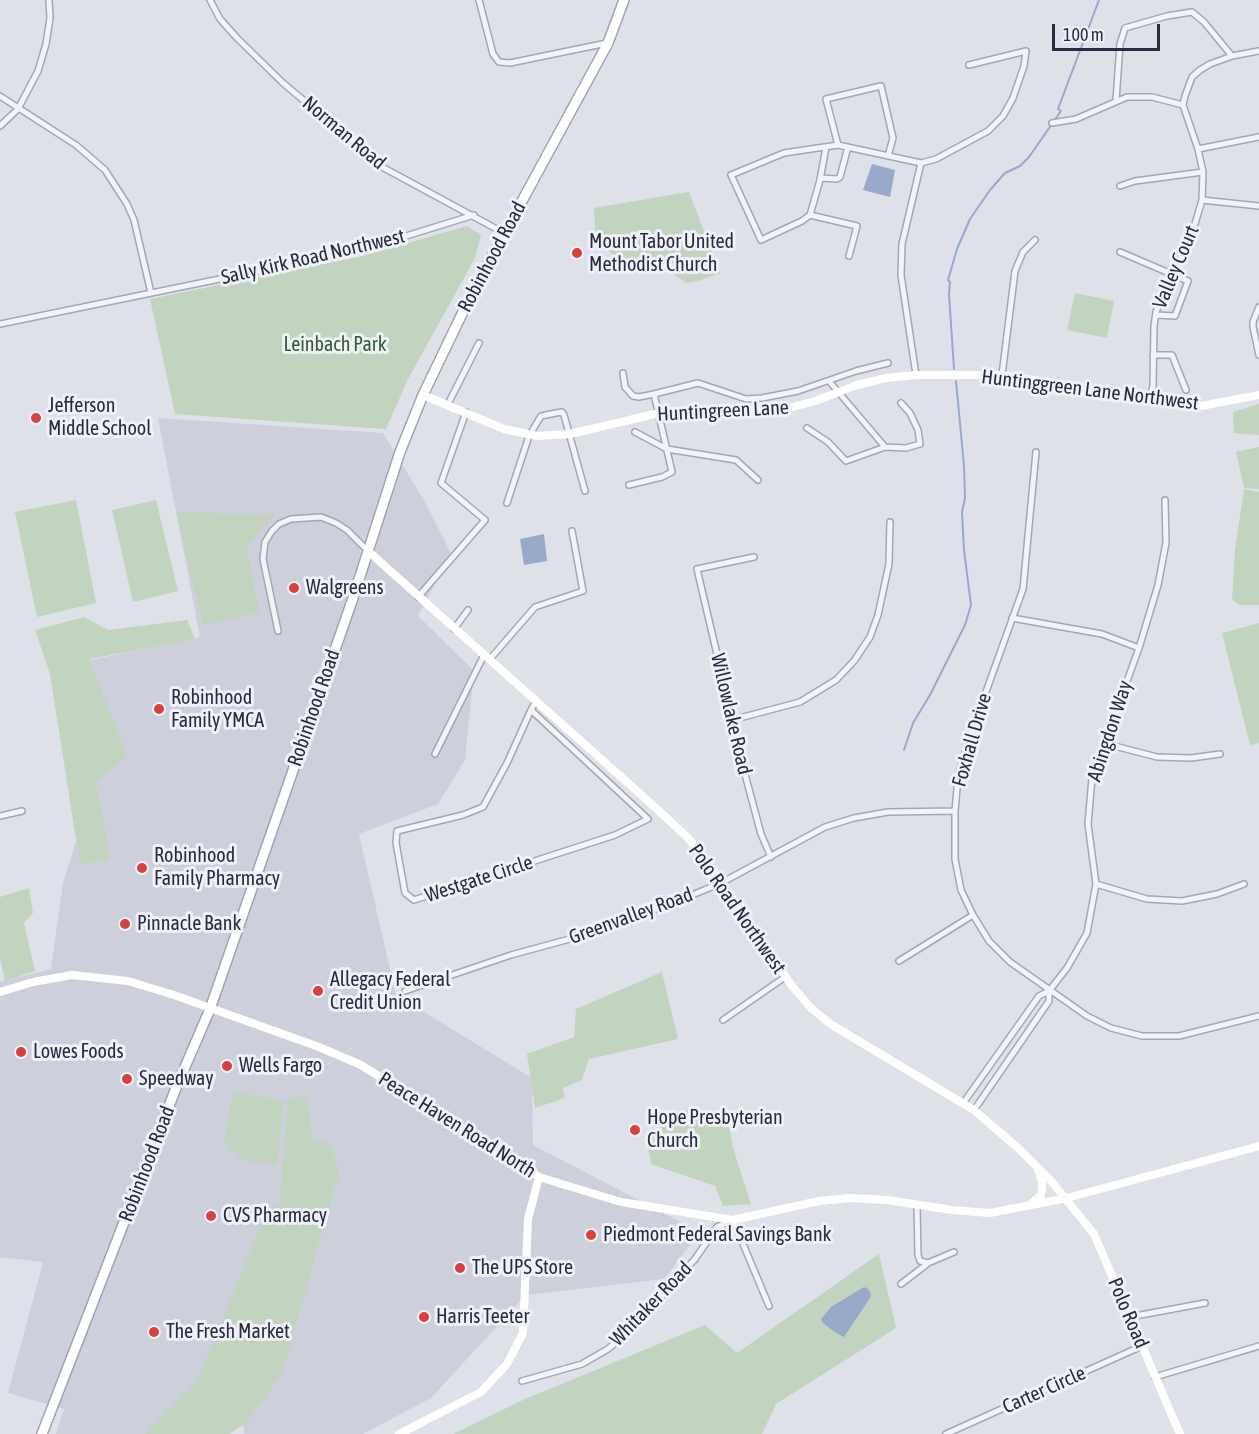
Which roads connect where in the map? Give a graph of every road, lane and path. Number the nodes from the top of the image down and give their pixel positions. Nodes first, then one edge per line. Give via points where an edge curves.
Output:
1 (49, 0) edge
2 (210, 0) edge
3 (479, 0) edge
4 (624, 0) edge
5 (608, 43) junction
6 (1259, 51) edge
7 (1232, 56) junction
8 (969, 65) dead end
9 (0, 96) edge
10 (1116, 101) junction
11 (1184, 105) junction
12 (18, 109) junction
13 (1052, 123) dead end
14 (0, 126) edge
15 (1259, 137) edge
16 (838, 145) junction
17 (826, 147) junction
18 (848, 147) junction
19 (1198, 149) junction
20 (888, 156) junction
21 (921, 163) junction
22 (1203, 172) junction
23 (820, 178) junction
24 (1120, 186) dead end
25 (1202, 200) junction
26 (1259, 206) edge
27 (474, 215) junction
28 (810, 215) junction
29 (504, 233) junction
30 (1035, 240) dead end
31 (1120, 252) dead end
32 (849, 256) dead end
33 (1171, 274) junction
34 (151, 293) junction
35 (1259, 307) edge
36 (1156, 315) junction
37 (0, 324) edge
38 (479, 343) dead end
39 (1153, 355) junction
40 (1259, 355) edge
41 (888, 363) dead end
42 (622, 374) dead end
43 (916, 375) junction
44 (956, 375) joint
45 (1002, 375) junction
46 (828, 381) junction
47 (1186, 390) dead end
48 (838, 392) junction
49 (654, 394) junction
50 (423, 395) junction
51 (1259, 395) edge
52 (1150, 397) junction
53 (902, 403) dead end
54 (448, 404) junction
55 (466, 412) junction
56 (658, 413) junction
57 (807, 428) dead end
58 (635, 432) dead end
59 (570, 434) junction
60 (530, 435) junction
61 (885, 447) junction
62 (667, 449) junction
63 (1036, 452) dead end
64 (758, 480) dead end
65 (629, 485) dead end
66 (585, 491) dead end
67 (1166, 501) dead end
68 (507, 502) dead end
69 (890, 522) dead end
70 (572, 531) dead end
71 (368, 551) junction
72 (754, 557) dead end
73 (418, 597) junction
74 (468, 610) dead end
75 (1012, 618) junction
76 (454, 629) junction
77 (278, 631) dead end
78 (1139, 648) junction
79 (487, 657) junction
80 (536, 701) junction
81 (531, 710) junction
82 (732, 720) junction
83 (1103, 743) junction
84 (435, 754) dead end
85 (1220, 754) dead end
86 (657, 809) junction
87 (22, 811) dead end
88 (955, 811) junction
89 (0, 816) edge
90 (648, 819) junction
91 (771, 857) junction
92 (721, 883) junction
93 (1096, 884) junction
94 (1244, 884) dead end
95 (973, 915) junction
96 (899, 961) dead end
97 (785, 977) junction
98 (405, 991) dead end
99 (1049, 991) junction
100 (0, 992) edge
101 (210, 1009) junction
102 (1259, 1016) edge
103 (723, 1020) dead end
104 (964, 1102) junction
105 (974, 1110) junction
106 (1259, 1146) edge
107 (1037, 1167) junction
108 (539, 1177) junction
109 (1067, 1198) junction
110 (917, 1205) junction
111 (1028, 1207) junction
112 (733, 1220) junction
113 (954, 1252) dead end
114 (928, 1263) junction
115 (901, 1284) dead end
116 (1205, 1303) dead end
117 (769, 1306) dead end
118 (1130, 1317) junction
119 (1142, 1346) junction
120 (1259, 1346) edge
121 (1155, 1377) junction
122 (522, 1381) dead end
123 (42, 1434) edge
124 (399, 1434) edge
125 (946, 1434) edge
126 (1180, 1434) edge

1 - 12 street via 46,44 38,71
2 - 27 street, Norman Road via 220,19 283,83 384,168
3 - 5 street via 493,54 499,62
4 - 5 main road, Robinhood Road
5 - 29 main road, Robinhood Road
6 - 7 street
7 - 10 street via 1192,12 1125,28 1120,44
7 - 11 street via 1210,64 1192,77
8 - 21 street via 1026,51 1013,98 1003,116 988,131
9 - 12 street
10 - 11 street via 1141,96
10 - 13 street via 1076,119
11 - 19 street, Valley Court
12 - 14 street
12 - 34 street via 76,145 105,170 134,220
15 - 19 street
16 - 17 street
16 - 18 street
16 - 20 street via 826,99 881,86 893,138
17 - 23 street
17 - 28 street via 784,153 731,175 761,240
18 - 20 street
18 - 23 street via 840,177
19 - 22 street, Valley Court
20 - 21 street
21 - 43 street via 902,244 901,276
22 - 24 street
22 - 25 street, Valley Court
23 - 28 street
25 - 26 street
25 - 33 street, Valley Court via 1190,241
27 - 29 street, Norman Road
27 - 34 street, Sally Kirk Road Northwest via 361,250
28 - 32 street via 857,226
29 - 50 main road, Robinhood Road
30 - 45 street via 1023,252 1015,271
31 - 33 street
33 - 36 street, Valley Court
33 - 36 street via 1188,281 1175,316
34 - 37 street, Sally Kirk Road Northwest
35 - 40 street via 1253,322
36 - 39 street, Valley Court
38 - 54 street
39 - 47 street via 1173,355
39 - 52 street, Valley Court
41 - 46 street
42 - 49 street via 625,387 633,396
43 - 44 street, Huntingreen Lane
43 - 48 street, Huntingreen Lane via 886,378
44 - 45 street, Huntinggreen Lane Northwest
45 - 52 street, Huntinggreen Lane Northwest
46 - 48 street
46 - 49 street via 798,392 762,398 746,399 699,383
48 - 56 street, Huntingreen Lane via 779,411 696,409
48 - 61 street
49 - 56 street
50 - 54 street, Huntingreen Lane
50 - 71 main road, Robinhood Road
51 - 52 street, Huntinggreen Lane Northwest via 1201,406
53 - 61 street via 918,430 920,444
54 - 55 street, Huntingreen Lane
55 - 60 street, Huntingreen Lane via 504,429
55 - 73 street via 441,483 485,520
56 - 59 street, Huntingreen Lane
56 - 62 street
57 - 61 street via 846,461
58 - 62 street
59 - 60 street, Huntingreen Lane
59 - 60 street via 562,412 541,416
59 - 66 street
60 - 68 street
62 - 64 street via 736,460
62 - 65 street via 672,472
63 - 75 street, Foxhall Drive via 1023,589
67 - 78 street, Abingdon Way via 1166,543
69 - 82 street via 889,564 878,615 870,637 854,661 836,680 800,702
70 - 79 street via 583,591 535,607
71 - 73 street, Polo Road Northwest
71 - 77 street via 347,530 321,517 279,524 265,542 263,559
71 - 101 main road, Robinhood Road
72 - 82 street, Willowlake Road via 697,569
73 - 76 street, Polo Road Northwest
74 - 76 street
75 - 78 street via 1102,634
75 - 88 street, Foxhall Drive via 969,739 958,777
76 - 79 street, Polo Road Northwest
78 - 83 street, Abingdon Way
79 - 80 street, Polo Road Northwest
79 - 84 street
80 - 81 street, Westgate Circle
80 - 86 street, Polo Road Northwest
81 - 90 street
81 - 90 street, Westgate Circle via 483,807 397,831 405,893 414,900 615,835
82 - 91 street, Willowlake Road via 761,834
83 - 85 street via 1157,757
83 - 93 street, Abingdon Way via 1092,778 1088,824
86 - 90 street
86 - 92 street, Polo Road Northwest via 693,844
87 - 89 street
88 - 91 street, Greenvalley Road via 888,812 854,818 825,827
88 - 95 street, Foxhall Drive via 955,859 961,890
91 - 92 street, Greenvalley Road
92 - 97 street, Polo Road Northwest
92 - 98 street, Greenvalley Road via 588,934
93 - 94 street via 1147,899 1182,901
93 - 99 street, Abingdon Way via 1087,933
95 - 96 street
95 - 99 street, Foxhall Drive via 989,941
97 - 103 street
97 - 104 street, Polo Road Northwest via 832,1025
99 - 102 street, Foxhall Drive via 1111,1028 1142,1036 1179,1036
99 - 104 street, Abingdon Way via 1039,996
99 - 105 street, Abingdon Way via 1049,1001
100 - 101 street, Peace Haven Road North via 72,975 106,977
101 - 108 street, Peace Haven Road North via 361,1065
101 - 123 main road, Robinhood Road
104 - 105 street, Polo Road Northwest
105 - 107 street, Polo Road Northwest
106 - 109 street, Peace Haven Road North
107 - 109 street, Polo Road Northwest
107 - 111 street via 1041,1195
108 - 112 street, Peace Haven Road North via 621,1202
108 - 124 street via 528,1219 523,1333 507,1364 481,1392
109 - 111 street, Peace Haven Road North
109 - 118 street, Polo Road via 1094,1234
110 - 111 street, Peace Haven Road North via 990,1213
110 - 112 street, Peace Haven Road North via 851,1198
110 - 114 street via 918,1259
112 - 117 street
112 - 122 street, Whitaker Road via 717,1227 695,1259 633,1328 608,1349 582,1364
113 - 114 street
114 - 115 street
116 - 118 street
118 - 119 street, Polo Road
119 - 121 street, Polo Road
119 - 125 street, Carter Circle
120 - 121 street
121 - 126 street, Polo Road

